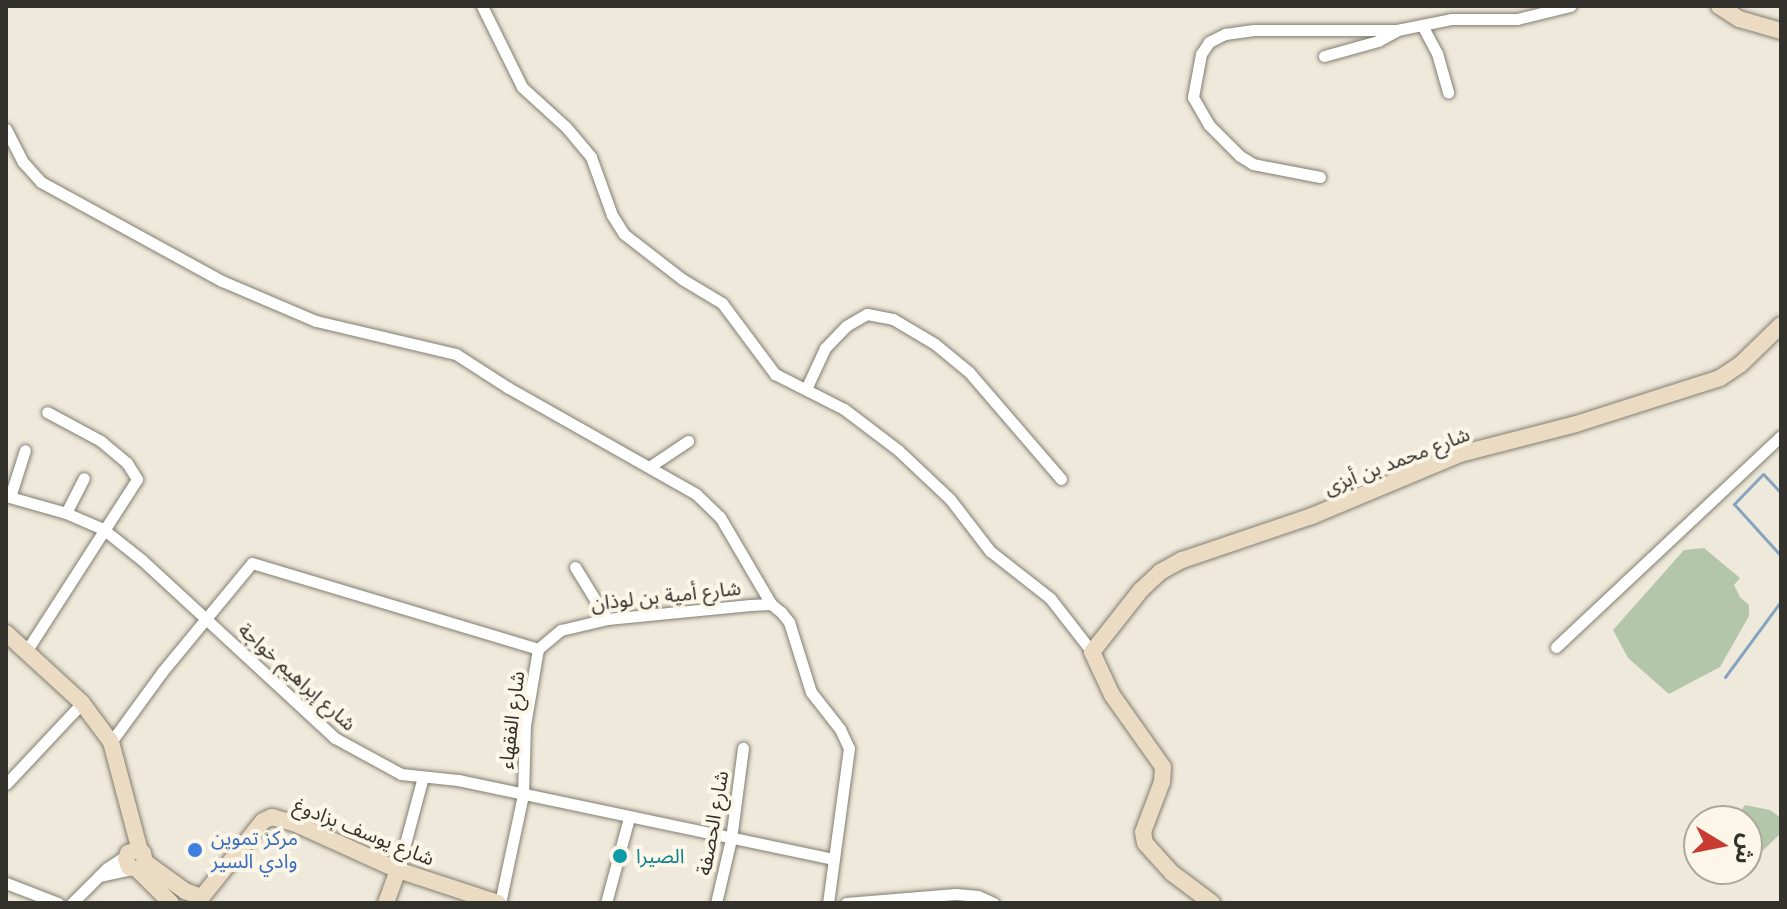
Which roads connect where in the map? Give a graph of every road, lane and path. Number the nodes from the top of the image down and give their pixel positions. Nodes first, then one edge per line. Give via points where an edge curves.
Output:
1 (482, 6) edge
2 (1570, 6) edge
3 (1719, 6) edge
4 (1423, 27) junction
5 (1397, 30) junction
6 (1781, 31) edge
7 (1324, 56) dead end
8 (1448, 92) dead end
9 (6, 129) edge
10 (1320, 177) dead end
11 (1781, 325) edge
12 (806, 389) junction
13 (47, 412) dead end
14 (1781, 436) edge
15 (688, 441) dead end
16 (25, 450) dead end
17 (649, 467) junction
18 (84, 478) dead end
19 (1061, 479) dead end
20 (8, 497) edge
21 (66, 513) junction
22 (103, 529) junction
23 (575, 567) dead end
24 (771, 604) junction
25 (607, 619) junction
26 (204, 620) junction
27 (6, 633) edge
28 (1556, 647) dead end
29 (538, 649) junction
30 (27, 650) junction
31 (1092, 652) junction
32 (82, 703) junction
33 (111, 742) junction
34 (743, 748) dead end
35 (423, 777) junction
36 (6, 784) edge
37 (523, 795) junction
38 (629, 818) junction
39 (731, 839) junction
40 (834, 859) junction
41 (135, 860) junction
42 (398, 870) junction
43 (6, 883) edge
44 (922, 899) edge
45 (199, 900) edge
46 (66, 903) edge
47 (171, 903) edge
48 (386, 903) edge
49 (499, 903) edge
50 (606, 903) edge
51 (716, 903) edge
52 (828, 903) edge
53 (846, 903) edge
54 (994, 903) edge
55 (1212, 903) edge

1 - 12 street via 522,87 591,157 624,234 722,303 769,369
2 - 4 street via 1531,17 1451,19
3 - 6 street via 1739,19
4 - 5 street
4 - 8 street
5 - 7 street
5 - 10 street via 1232,33 1209,42 1201,54 1194,103 1217,135 1253,164
9 - 17 street via 18,155 41,182 222,281 316,321 456,354
11 - 31 street, شارع محمد بن أبزى via 1733,371 1697,387 1460,454 1312,516 1182,560 1141,590
12 - 19 street via 825,348 846,326 867,314 893,319 969,372
12 - 31 street via 858,418 918,468 990,551 1050,598
13 - 22 street via 101,441 135,473 134,488
14 - 28 street
15 - 17 street
16 - 20 street
17 - 24 street via 709,505
18 - 21 street
20 - 21 street, شارع إبراهيم خواجة
21 - 22 street, شارع إبراهيم خواجة
22 - 26 street, شارع إبراهيم خواجة
22 - 30 street
23 - 25 street
24 - 25 street, شارع أمية بن لوذان
24 - 40 street, شارع أمية بن لوذان via 789,622 811,692 849,748
25 - 29 street, شارع أمية بن لوذان via 568,627
26 - 29 street via 252,563
26 - 33 street
26 - 35 street, شارع إبراهيم خواجة via 335,738 401,774
27 - 30 street
29 - 37 street, شارع الفقهاء via 525,725
30 - 32 street
31 - 55 street via 1112,695 1163,767 1143,832 1145,843 1172,873
32 - 33 street
32 - 36 street
33 - 41 street via 132,819
34 - 39 street, شارع الحصفة
35 - 37 street, شارع إبراهيم خواجة
35 - 42 street
37 - 38 street, شارع إبراهيم خواجة
37 - 49 street, شارع الفقهاء
38 - 39 street, شارع إبراهيم خواجة
38 - 50 street
39 - 40 street, شارع إبراهيم خواجة
39 - 51 street, شارع الحصفة
40 - 52 street, شارع أمية بن لوذان
41 - 45 street
41 - 46 street via 99,876
41 - 47 street
42 - 45 street, شارع يوسف بزادوغ via 296,824 268,818
42 - 48 street
42 - 49 street, شارع يوسف بزادوغ
43 - 46 street
44 - 53 street
44 - 54 street via 968,895

